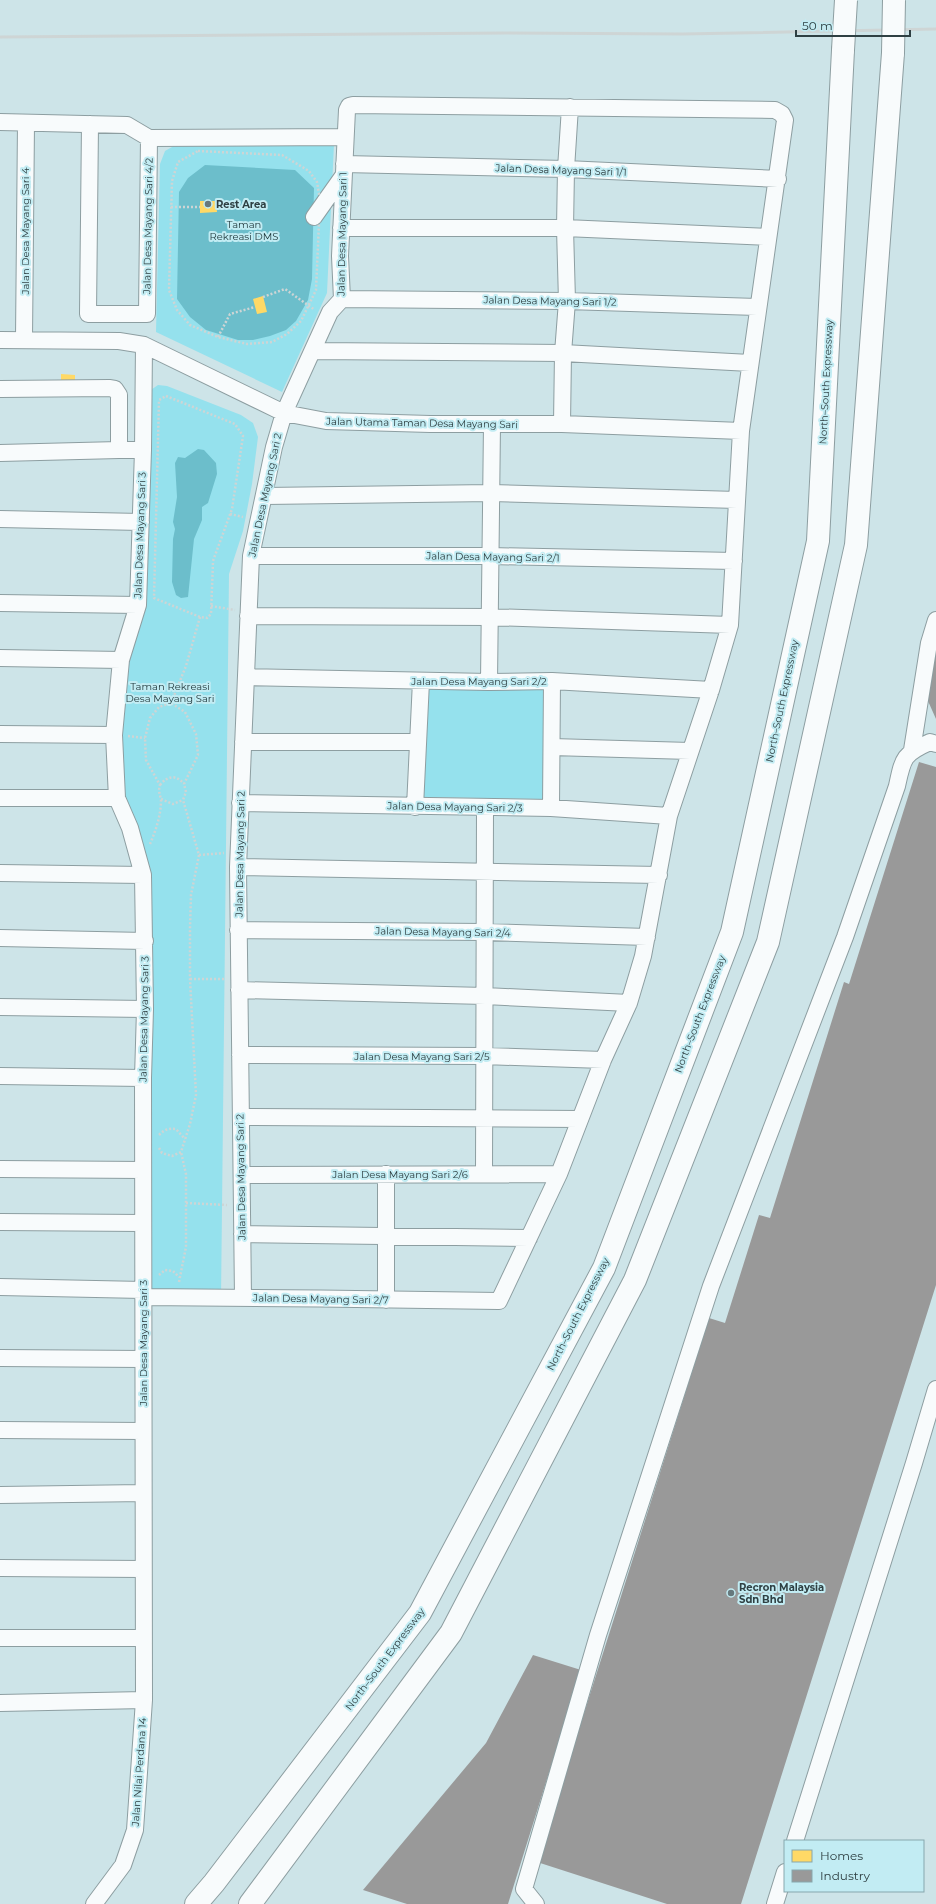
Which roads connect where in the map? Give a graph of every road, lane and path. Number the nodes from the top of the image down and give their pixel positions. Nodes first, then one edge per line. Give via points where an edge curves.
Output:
1 (846, 0) edge
2 (894, 0) edge
3 (570, 107) junction
4 (0, 122) edge
5 (26, 123) junction
6 (90, 124) junction
7 (345, 137) junction
8 (149, 138) junction
9 (566, 169) junction
10 (344, 170) junction
11 (778, 179) junction
12 (171, 207) junction
13 (200, 207) dead end
14 (317, 213) junction
15 (341, 228) junction
16 (565, 228) junction
17 (768, 237) junction
18 (263, 297) dead end
19 (342, 299) junction
20 (567, 301) junction
21 (309, 305) junction
22 (255, 307) dead end
23 (757, 307) junction
24 (218, 337) junction
25 (24, 339) junction
26 (0, 340) edge
27 (144, 346) junction
28 (313, 351) junction
29 (563, 352) junction
30 (750, 363) junction
31 (0, 389) edge
32 (284, 413) junction
33 (492, 424) junction
34 (562, 424) junction
35 (741, 431) junction
36 (120, 450) junction
37 (143, 450) junction
38 (0, 453) edge
39 (492, 493) junction
40 (265, 496) junction
41 (737, 500) junction
42 (0, 519) edge
43 (141, 522) junction
44 (251, 556) junction
45 (490, 556) junction
46 (734, 561) junction
47 (0, 603) edge
48 (138, 605) junction
49 (211, 606) junction
50 (248, 614) junction
51 (200, 617) junction
52 (490, 617) junction
53 (936, 620) edge
54 (730, 625) junction
55 (0, 658) edge
56 (121, 660) junction
57 (246, 677) junction
58 (421, 681) junction
59 (552, 681) junction
60 (489, 682) junction
61 (711, 690) junction
62 (171, 703) junction
63 (0, 734) edge
64 (114, 735) junction
65 (243, 742) junction
66 (418, 742) junction
67 (936, 744) edge
68 (552, 747) junction
69 (912, 750) junction
70 (690, 751) junction
71 (184, 784) junction
72 (160, 785) junction
73 (0, 798) edge
74 (117, 798) junction
75 (161, 799) junction
76 (183, 800) junction
77 (240, 803) junction
78 (415, 807) junction
79 (485, 808) junction
80 (551, 808) junction
81 (669, 816) junction
82 (148, 850) dead end
83 (199, 855) junction
84 (238, 860) junction
85 (485, 872) junction
86 (0, 873) edge
87 (143, 875) junction
88 (659, 875) junction
89 (238, 930) junction
90 (485, 932) junction
91 (647, 937) junction
92 (0, 938) edge
93 (145, 941) junction
94 (190, 979) junction
95 (239, 984) junction
96 (485, 996) junction
97 (629, 1003) junction
98 (0, 1007) edge
99 (145, 1009) junction
100 (240, 1054) junction
101 (484, 1056) junction
102 (603, 1060) junction
103 (0, 1076) edge
104 (143, 1078) junction
105 (241, 1117) junction
106 (484, 1119) junction
107 (580, 1120) junction
108 (158, 1128) dead end
109 (159, 1135) junction
110 (185, 1139) junction
111 (158, 1140) dead end
112 (157, 1145) dead end
113 (181, 1152) junction
114 (0, 1169) edge
115 (143, 1170) junction
116 (386, 1174) junction
117 (484, 1174) junction
118 (559, 1174) junction
119 (242, 1175) junction
120 (186, 1203) junction
121 (242, 1205) junction
122 (0, 1222) edge
123 (143, 1223) junction
124 (242, 1234) junction
125 (385, 1236) junction
126 (529, 1238) junction
127 (179, 1277) dead end
128 (0, 1287) edge
129 (143, 1293) junction
130 (243, 1298) junction
131 (386, 1300) junction
132 (0, 1358) edge
133 (143, 1359) junction
134 (936, 1389) edge
135 (0, 1430) edge
136 (143, 1431) junction
137 (143, 1493) junction
138 (0, 1495) edge
139 (0, 1568) edge
140 (144, 1569) junction
141 (0, 1638) edge
142 (144, 1638) junction
143 (144, 1700) junction
144 (0, 1703) edge
145 (795, 1840) edge
146 (784, 1875) edge
147 (94, 1904) edge
148 (196, 1904) edge
149 (250, 1904) edge
150 (536, 1904) edge
151 (775, 1904) edge

1 - 148 highway, North–South Expressway, bridge via 818,541 732,932 604,1268 420,1613
2 - 149 highway, bridge via 856,545 768,942 635,1280 451,1633
3 - 7 street, Jalan Desa Mayang Sari 1 via 353,105 347,110
3 - 9 street
3 - 11 street, Jalan Desa Mayang Sari 1 via 775,110 782,114 785,120
4 - 5 street
5 - 6 street
5 - 25 street, Jalan Desa Mayang Sari 4
6 - 8 street via 127,125
6 - 8 street, Jalan Desa Mayang Sari 4/2 via 88,314 147,314
7 - 8 street
7 - 10 street, Jalan Desa Mayang Sari 1
9 - 10 street, Jalan Desa Mayang Sari 1/1
9 - 11 street, Jalan Desa Mayang Sari 1/1
9 - 16 street
10 - 14 street
10 - 15 street, Jalan Desa Mayang Sari 1
11 - 17 street
12 - 13 path
12 - 14 path via 172,181 178,162 198,151 282,155 309,171 317,182
12 - 24 path via 169,290 177,310 190,325
14 - 21 path via 316,290
15 - 16 street
15 - 19 street, Jalan Desa Mayang Sari 1
16 - 17 street
16 - 20 street
17 - 23 street
18 - 21 path via 285,289
19 - 20 street, Jalan Desa Mayang Sari 1/2
19 - 28 street, Jalan Desa Mayang Sari 1 via 330,312
20 - 23 street, Jalan Desa Mayang Sari 1/2
20 - 29 street
21 - 24 path via 301,321 287,334 272,342 247,344
22 - 24 path via 230,314
23 - 30 street
25 - 26 street, Jalan Utama Taman Desa Mayang Sari
25 - 27 street, Jalan Utama Taman Desa Mayang Sari via 119,341
27 - 32 street, Jalan Utama Taman Desa Mayang Sari
27 - 37 street, Jalan Desa Mayang Sari 3
28 - 29 street
28 - 32 street, Jalan Desa Mayang Sari 1
29 - 30 street
29 - 34 street
30 - 35 street
31 - 36 street via 115,389 119,395
32 - 33 street, Jalan Utama Taman Desa Mayang Sari via 326,421
32 - 40 street, Jalan Desa Mayang Sari 2 via 274,447
33 - 34 street, Jalan Utama Taman Desa Mayang Sari
33 - 39 street
34 - 35 street, Jalan Utama Taman Desa Mayang Sari
35 - 41 street
36 - 37 street
36 - 38 street
37 - 43 street, Jalan Desa Mayang Sari 3
39 - 40 street
39 - 41 street
39 - 45 street
40 - 44 street, Jalan Desa Mayang Sari 2
41 - 46 street
42 - 43 street
43 - 48 street, Jalan Desa Mayang Sari 3
44 - 45 street, Jalan Desa Mayang Sari 2/1
44 - 50 street, Jalan Desa Mayang Sari 2
45 - 46 street, Jalan Desa Mayang Sari 2/1
45 - 52 street
46 - 54 street
47 - 48 street
48 - 56 street, Jalan Desa Mayang Sari 3
49 - 50 path
49 - 51 path via 211,614 207,618
49 - 51 path via 213,561 232,509 243,436 235,424 166,396 159,400 154,598
50 - 52 street
50 - 57 street, Jalan Desa Mayang Sari 2
51 - 62 path via 186,666
52 - 54 street
52 - 60 street
53 - 69 street via 929,643
54 - 61 street
55 - 56 street
56 - 64 street, Jalan Desa Mayang Sari 3
57 - 58 street, Jalan Desa Mayang Sari 2/2
57 - 65 street, Jalan Desa Mayang Sari 2
58 - 60 street, Jalan Desa Mayang Sari 2/2
58 - 66 street
59 - 60 street, Jalan Desa Mayang Sari 2/2
59 - 61 street, Jalan Desa Mayang Sari 2/2
59 - 68 street
61 - 70 street
62 - 71 path via 185,712 196,734 198,755
62 - 72 path via 159,707 150,718 145,738 146,760
63 - 64 street
64 - 74 street, Jalan Desa Mayang Sari 3
65 - 66 street
65 - 77 street, Jalan Desa Mayang Sari 2
66 - 78 street
67 - 69 street via 930,742
68 - 70 street
68 - 80 street
69 - 150 street via 903,761 897,786 845,937 709,1294 598,1635 524,1889
70 - 81 street
71 - 72 path via 180,779 173,777 167,778
71 - 76 path via 186,792
72 - 75 path via 158,792
73 - 74 street
74 - 87 street, Jalan Desa Mayang Sari 3 via 130,828
75 - 76 path via 172,804
75 - 82 path via 158,826
76 - 83 path
77 - 78 street, Jalan Desa Mayang Sari 2/3
77 - 84 street, Jalan Desa Mayang Sari 2
78 - 79 street, Jalan Desa Mayang Sari 2/3
79 - 80 street, Jalan Desa Mayang Sari 2/3
79 - 85 street
80 - 81 street, Jalan Desa Mayang Sari 2/3
81 - 88 street
83 - 84 path
83 - 94 path via 191,895
84 - 85 street
84 - 89 street, Jalan Desa Mayang Sari 2
85 - 88 street
85 - 90 street
86 - 87 street
87 - 93 street, Jalan Desa Mayang Sari 3
88 - 91 street
89 - 90 street, Jalan Desa Mayang Sari 2/4
89 - 95 street, Jalan Desa Mayang Sari 2
90 - 91 street, Jalan Desa Mayang Sari 2/4
90 - 96 street
91 - 97 street
92 - 93 street
93 - 99 street, Jalan Desa Mayang Sari 3
94 - 95 path
94 - 110 path via 196,1095
95 - 96 street
95 - 100 street, Jalan Desa Mayang Sari 2
96 - 97 street
96 - 101 street
97 - 102 street
98 - 99 street
99 - 104 street, Jalan Desa Mayang Sari 3
100 - 101 street, Jalan Desa Mayang Sari 2/5
100 - 105 street, Jalan Desa Mayang Sari 2
101 - 102 street, Jalan Desa Mayang Sari 2/5
101 - 106 street
102 - 107 street
103 - 104 street
104 - 115 street, Jalan Desa Mayang Sari 3
105 - 106 street
105 - 119 street, Jalan Desa Mayang Sari 2
106 - 107 street
106 - 117 street
107 - 118 street
108 - 109 path
109 - 110 path via 170,1128 176,1129
109 - 111 path
110 - 113 path
112 - 113 path via 162,1153 172,1156
113 - 120 path via 186,1174
114 - 115 street
115 - 123 street, Jalan Desa Mayang Sari 3
116 - 117 street, Jalan Desa Mayang Sari 2/6
116 - 119 street, Jalan Desa Mayang Sari 2/6
116 - 125 street
117 - 118 street, Jalan Desa Mayang Sari 2/6
118 - 126 street
119 - 121 street, Jalan Desa Mayang Sari 2
120 - 121 path
120 - 127 path via 186,1247
121 - 124 street, Jalan Desa Mayang Sari 2
122 - 123 street
123 - 129 street, Jalan Desa Mayang Sari 3
124 - 125 street
124 - 130 street, Jalan Desa Mayang Sari 2
125 - 126 street
125 - 131 street
126 - 131 street, Jalan Desa Mayang Sari 2/7 via 499,1301
128 - 129 street, Jalan Desa Mayang Sari 2/7
129 - 130 street, Jalan Desa Mayang Sari 2/7
129 - 133 street, Jalan Desa Mayang Sari 3
130 - 131 street, Jalan Desa Mayang Sari 2/7
132 - 133 street
133 - 136 street, Jalan Desa Mayang Sari 3
134 - 145 street
135 - 136 street
136 - 137 street, Jalan Desa Mayang Sari 3
137 - 138 street
137 - 140 street, Jalan Desa Mayang Sari 3
139 - 140 street
140 - 142 street, Jalan Desa Mayang Sari 3
141 - 142 street
142 - 143 street, Jalan Desa Mayang Sari 3
143 - 144 street
143 - 147 street, Jalan Nilai Perdana 14 via 135,1830 123,1865
146 - 151 street

